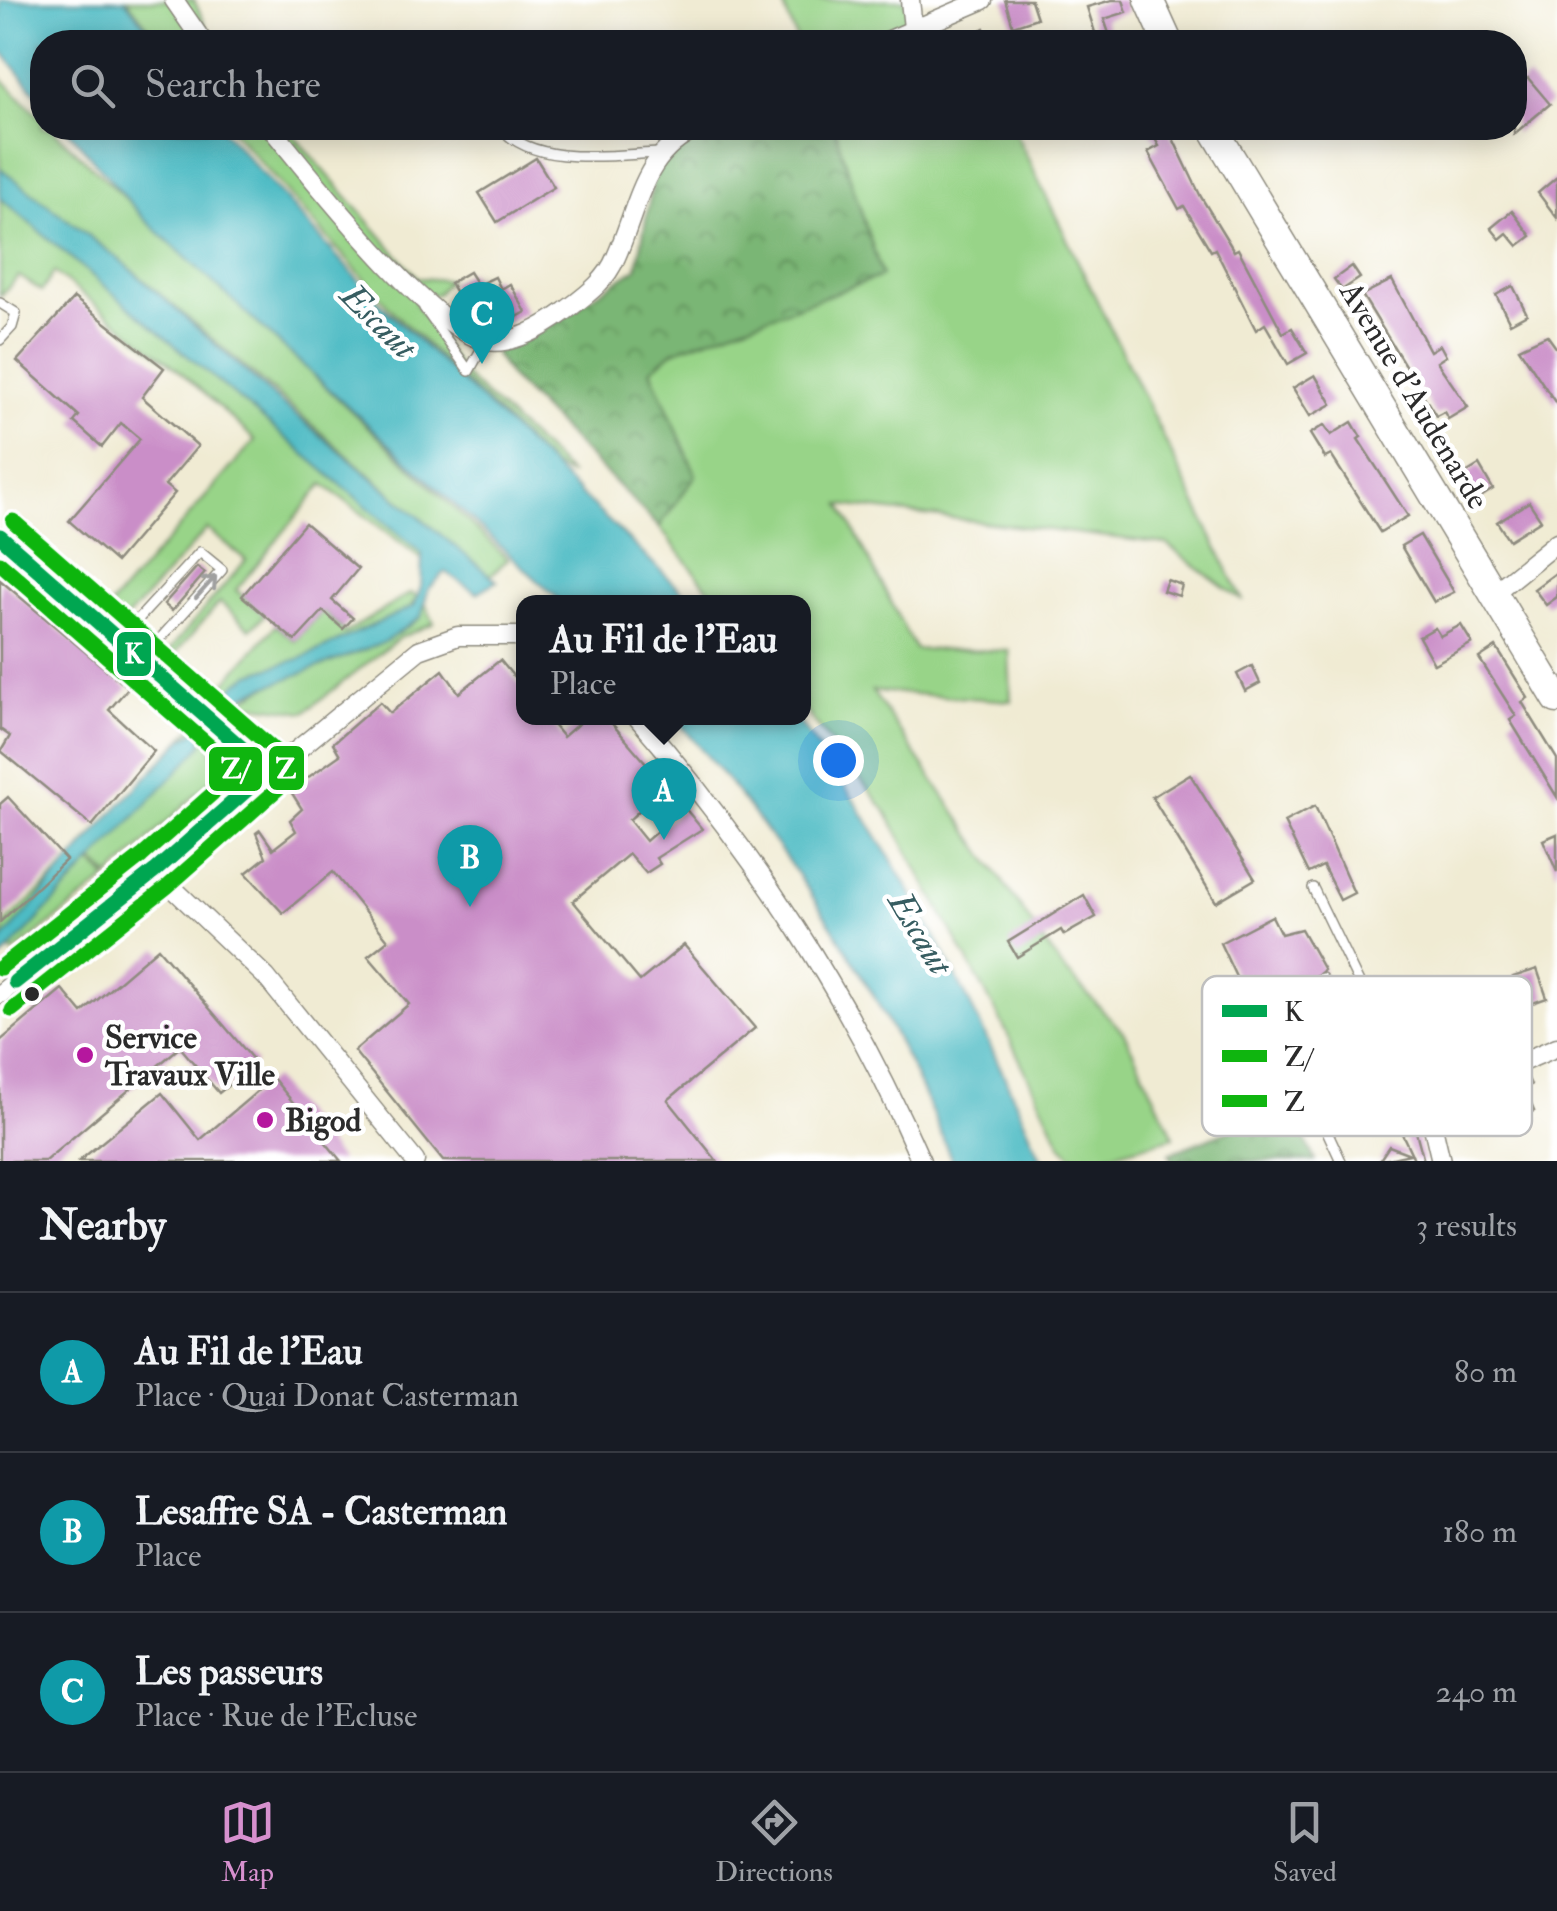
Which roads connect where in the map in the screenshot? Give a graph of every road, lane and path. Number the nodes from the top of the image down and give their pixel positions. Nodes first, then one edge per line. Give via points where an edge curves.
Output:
1 (174, 0) edge
2 (910, 0) edge
3 (983, 0) edge
4 (1149, 0) edge
5 (912, 28) junction
6 (195, 30) edge
7 (908, 30) edge
8 (1163, 30) edge
9 (281, 140) edge
10 (517, 140) edge
11 (679, 140) edge
12 (1220, 140) edge
13 (658, 153) junction
14 (416, 294) junction
15 (0, 303) edge
16 (0, 340) edge
17 (486, 341) junction
18 (0, 536) edge
19 (1557, 542) edge
20 (1494, 592) junction
21 (516, 636) edge
22 (119, 640) junction
23 (141, 660) junction
24 (1557, 699) edge
25 (644, 725) edge
26 (268, 771) junction
27 (155, 870) junction
28 (1314, 888) dead end
29 (1356, 976) edge
30 (0, 994) edge
31 (1557, 1047) edge
32 (1532, 1057) edge
33 (1329, 1136) edge
34 (1436, 1136) edge
35 (415, 1161) edge
36 (921, 1161) edge
37 (1341, 1161) edge
38 (1441, 1161) edge

1 - 6 street
2 - 5 street
3 - 5 street
4 - 8 main road
5 - 7 street
9 - 14 street
10 - 13 lane via 550,153
11 - 13 street
12 - 20 main road, Avenue d'Audenarde
13 - 17 street via 615,261 598,286 539,328
14 - 17 street
14 - 17 lane via 469,371
15 - 16 lane via 16,313
18 - 22 street
19 - 20 street
20 - 24 main road, Avenue d'Audenarde
21 - 26 street via 458,636 419,650
22 - 23 street
23 -> 22 lane via 222,570 200,552
23 - 26 street
25 - 36 street via 717,809 786,906 848,1008
26 - 27 street
27 - 30 street
27 - 35 street via 266,977
28 - 29 lane
31 - 32 street
33 - 37 lane
34 - 38 street

